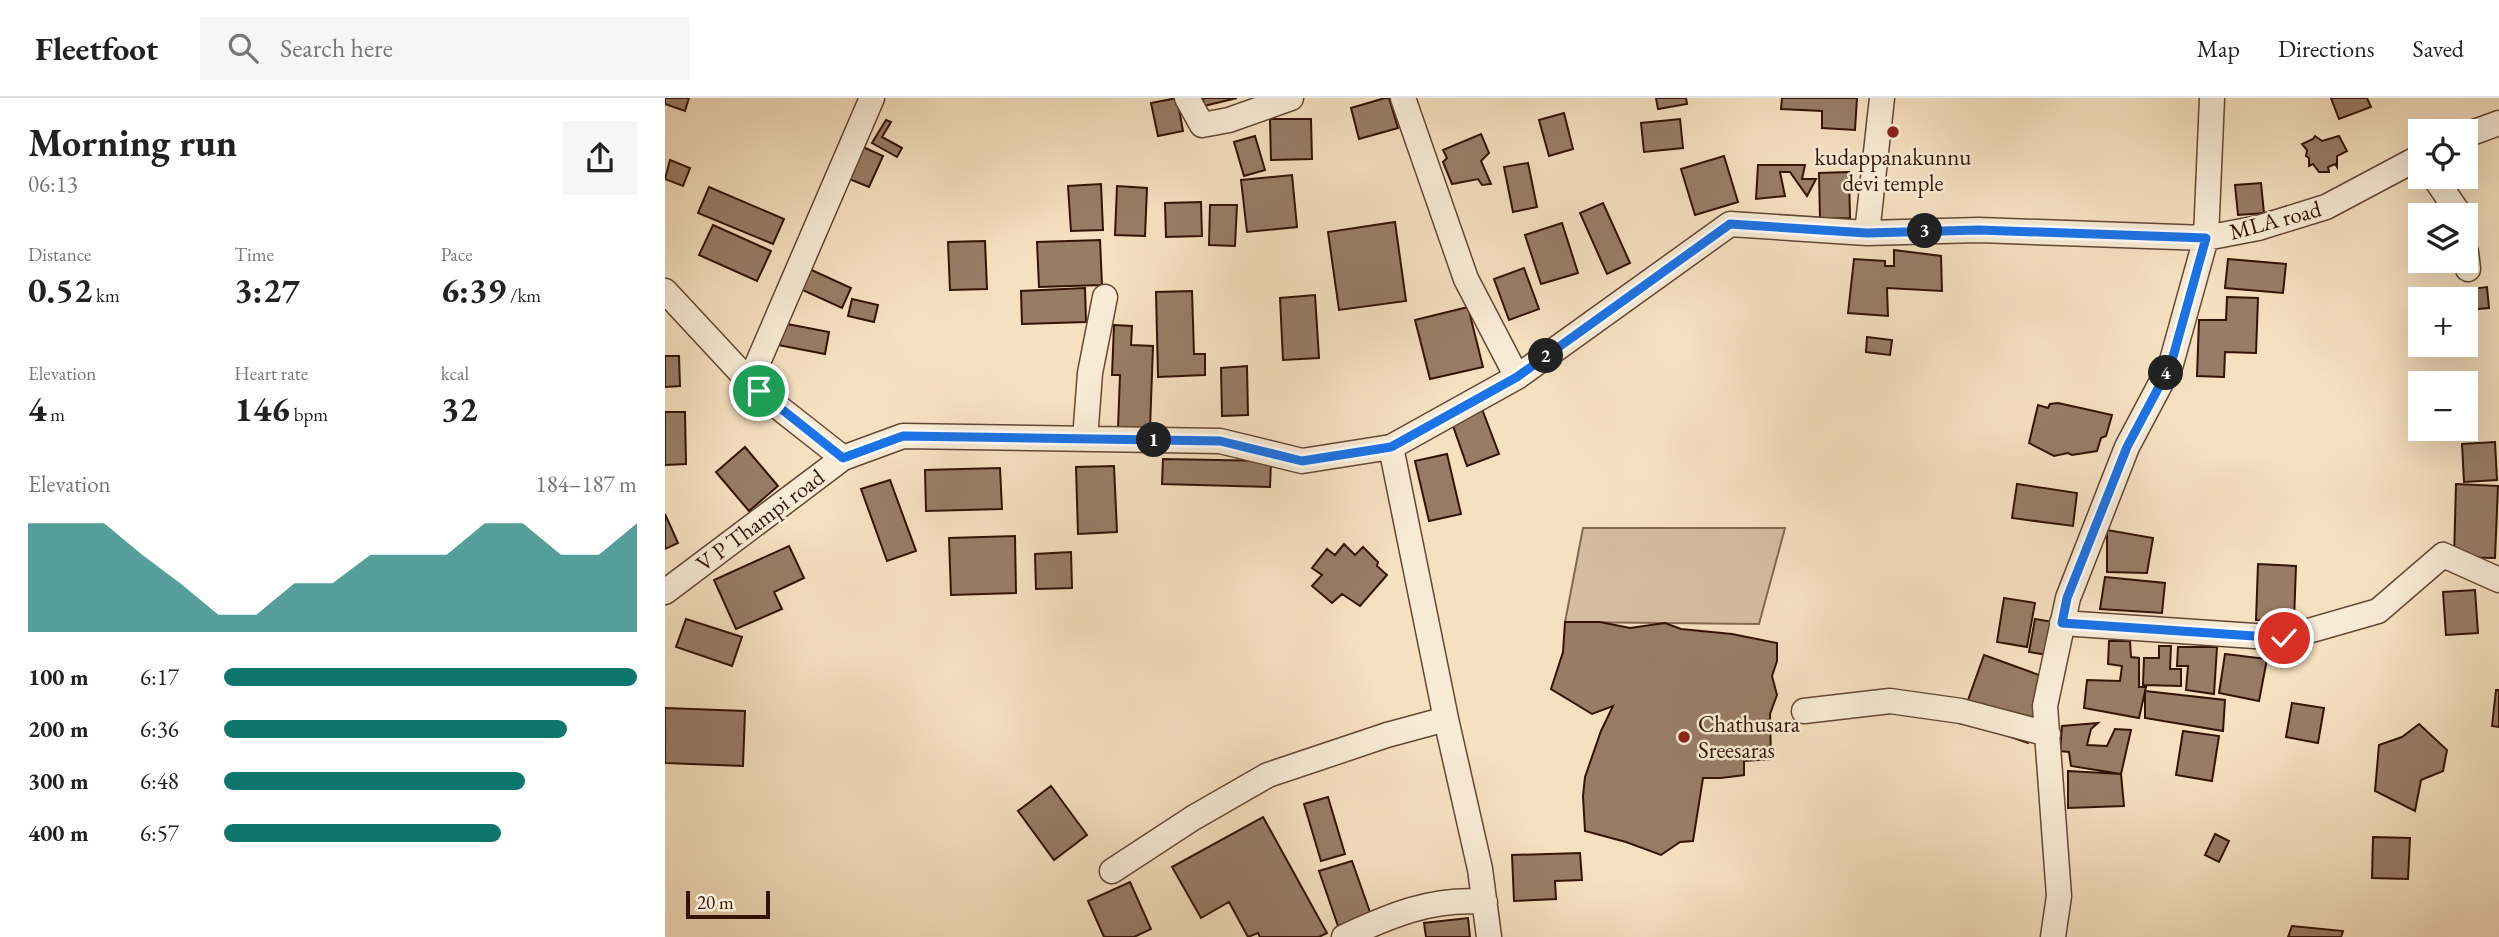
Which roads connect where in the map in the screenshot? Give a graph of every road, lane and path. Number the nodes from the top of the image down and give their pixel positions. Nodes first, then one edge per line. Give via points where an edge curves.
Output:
1 (871, 98) edge
2 (1187, 98) edge
3 (1291, 98) edge
4 (1403, 98) edge
5 (1882, 98) edge
6 (2212, 98) edge
7 (1266, 102) edge
8 (2499, 123) edge
9 (2478, 131) edge
10 (2408, 164) edge
11 (1867, 233) junction
12 (2206, 238) junction
13 (665, 291) edge
14 (1105, 297) dead end
15 (1517, 377) junction
16 (750, 381) junction
17 (1085, 439) junction
18 (1391, 447) junction
19 (843, 458) junction
20 (2499, 580) edge
21 (665, 592) edge
22 (2062, 623) junction
23 (1804, 711) dead end
24 (1446, 719) junction
25 (2047, 734) junction
26 (1112, 871) dead end
27 (1485, 902) junction
28 (1344, 937) edge
29 (1489, 937) edge
30 (2053, 937) edge

1 - 16 street
2 - 7 street via 1202,125 1229,120
3 - 7 street
4 - 15 street via 1466,279
5 - 11 street
6 - 12 street
8 - 9 street
10 - 12 street, MLA road via 2326,207
11 - 12 street, MLA road via 1979,230
11 - 15 street, V P Thampi road via 1730,224
12 - 22 street via 2171,364 2127,447 2067,598
13 - 16 street
14 - 17 street via 1090,373
15 - 18 street, V P Thampi road
16 - 19 street
17 - 18 street, V P Thampi road via 1220,441 1302,461
17 - 19 street, V P Thampi road via 903,436
18 - 24 street
19 - 21 street, V P Thampi road
20 - 22 street via 2443,555 2378,611 2284,638
22 - 25 street via 2045,706
23 - 25 street via 1890,701 1961,711
24 - 26 street via 1268,775
24 - 27 street
25 - 30 street via 2059,896
27 - 28 street via 1464,900 1417,907
27 - 29 street

